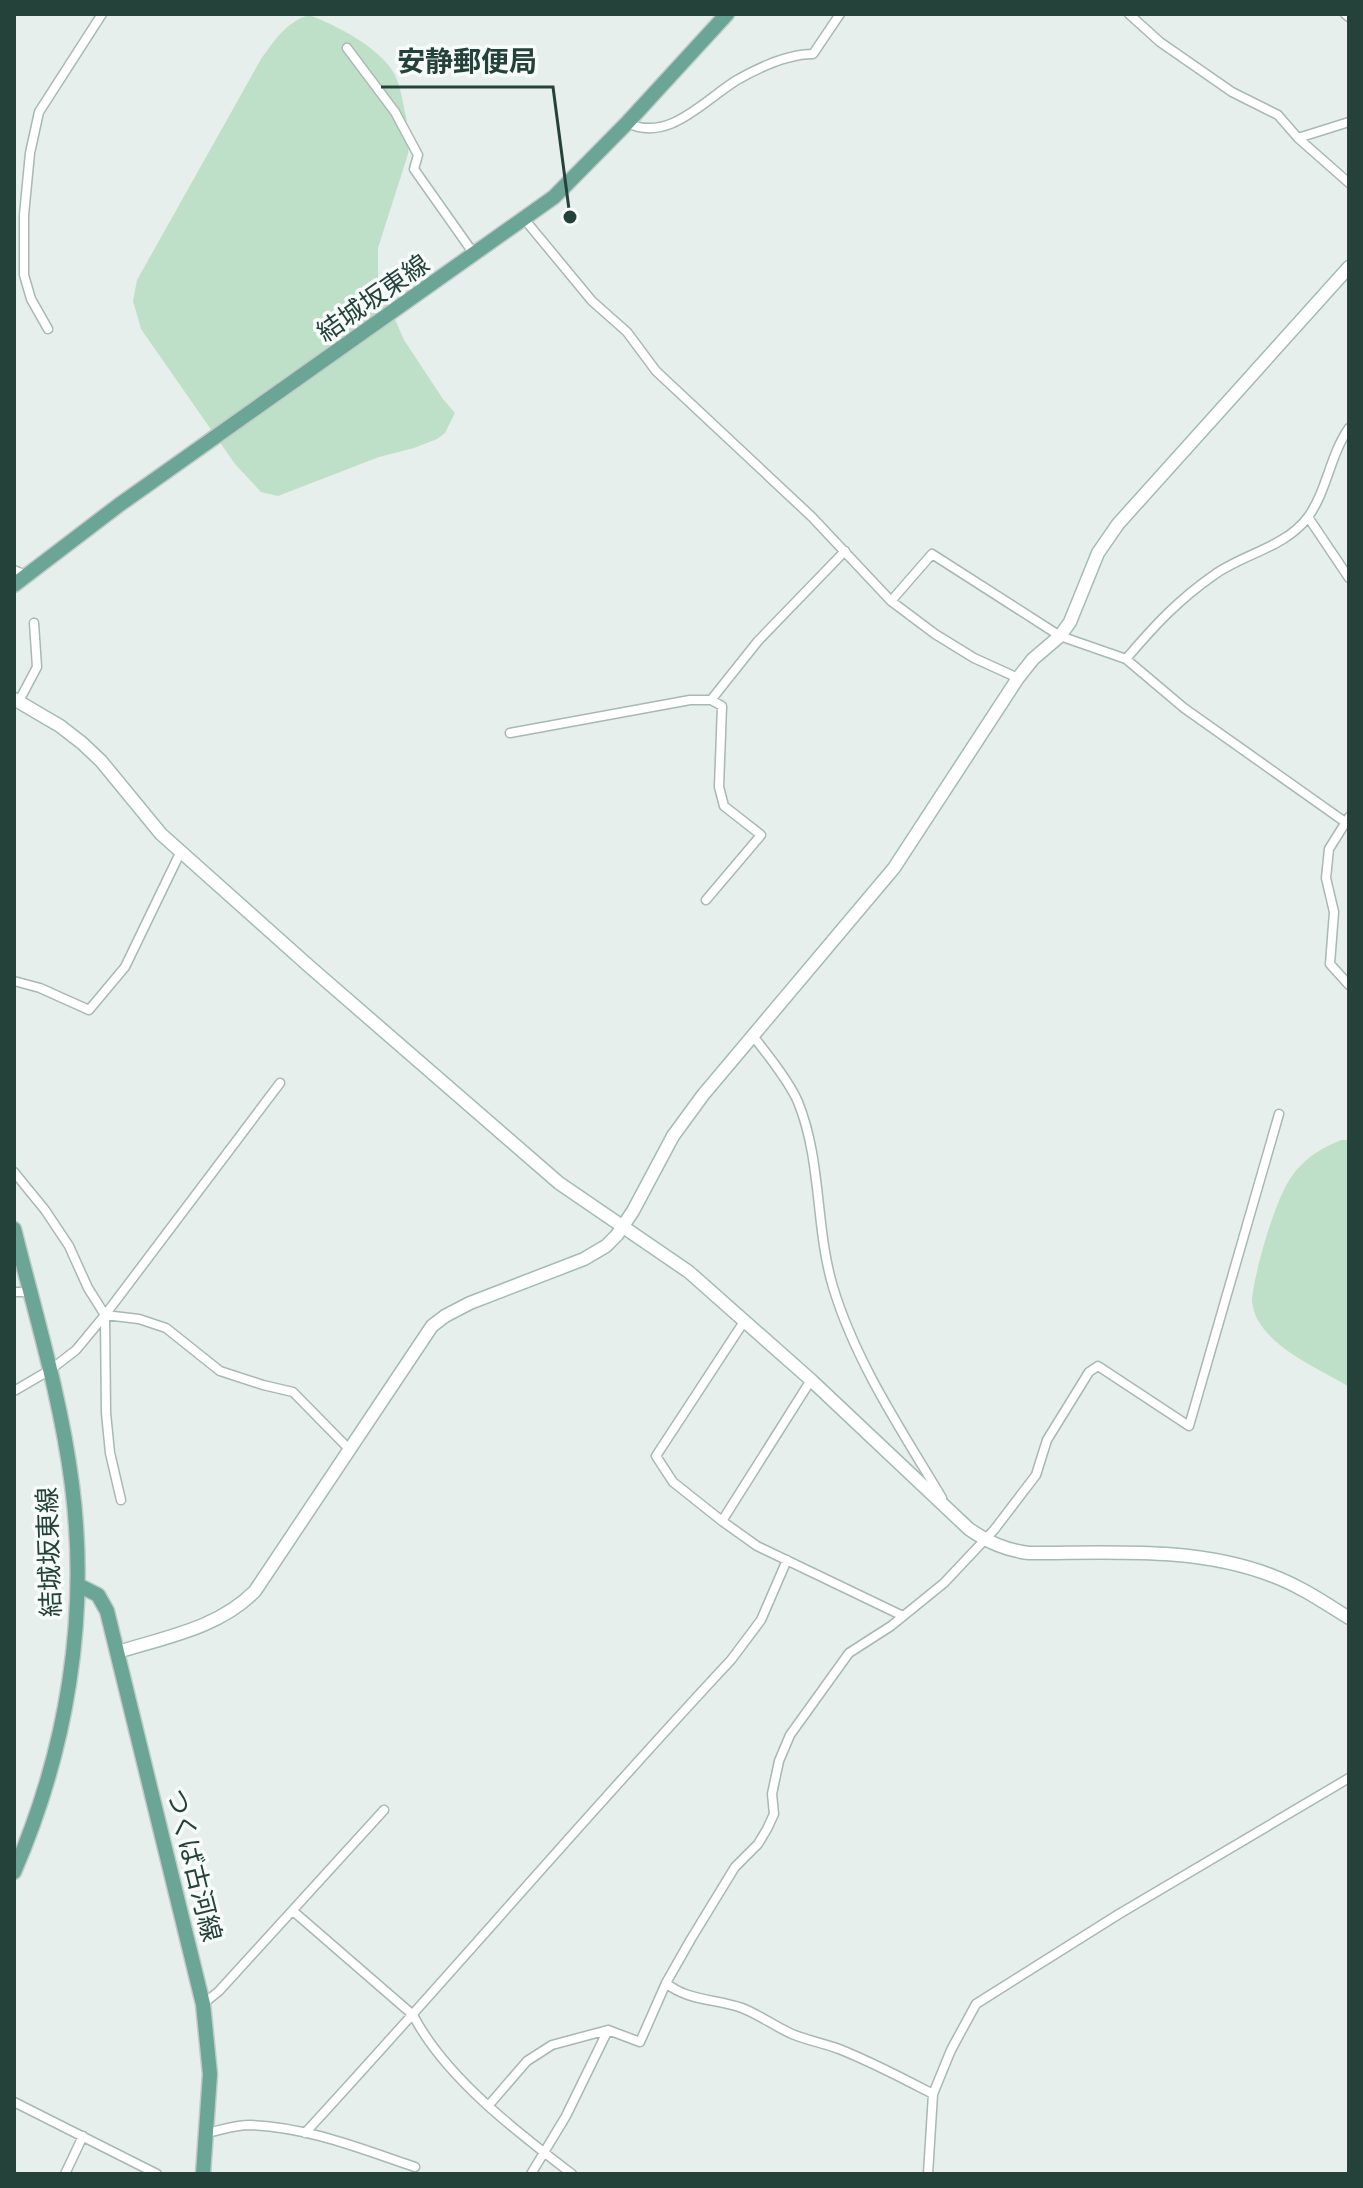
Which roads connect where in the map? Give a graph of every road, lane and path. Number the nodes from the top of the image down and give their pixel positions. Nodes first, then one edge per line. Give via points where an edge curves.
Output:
1 (102, 14) edge
2 (727, 14) edge
3 (840, 14) edge
4 (1129, 14) edge
5 (1149, 14) edge
6 (1141, 24) junction
7 (347, 48) dead end
8 (1349, 122) edge
9 (627, 123) junction
10 (1298, 138) junction
11 (1349, 183) edge
12 (525, 220) junction
13 (475, 255) junction
14 (1349, 267) edge
15 (48, 329) dead end
16 (1349, 428) edge
17 (1308, 517) junction
18 (845, 551) junction
19 (18, 577) edge
20 (1349, 578) edge
21 (891, 601) junction
22 (34, 623) dead end
23 (1060, 636) junction
24 (1126, 659) junction
25 (1018, 678) junction
26 (16, 700) edge
27 (711, 700) junction
28 (510, 733) dead end
29 (1347, 819) edge
30 (181, 851) junction
31 (706, 900) dead end
32 (14, 981) edge
33 (1349, 985) edge
34 (753, 1036) junction
35 (280, 1083) dead end
36 (1279, 1114) dead end
37 (14, 1172) edge
38 (623, 1228) junction
39 (14, 1229) edge
40 (14, 1292) edge
41 (30, 1292) junction
42 (105, 1315) junction
43 (745, 1320) junction
44 (50, 1370) junction
45 (811, 1380) junction
46 (14, 1391) edge
47 (349, 1449) junction
48 (121, 1500) dead end
49 (950, 1512) junction
50 (722, 1521) junction
51 (985, 1540) junction
52 (787, 1560) junction
53 (78, 1585) junction
54 (903, 1616) junction
55 (1349, 1618) edge
56 (118, 1652) junction
57 (1349, 1778) edge
58 (384, 1810) dead end
59 (14, 1872) edge
60 (293, 1911) junction
61 (666, 1983) junction
62 (203, 2004) junction
63 (413, 2015) junction
64 (608, 2030) junction
65 (933, 2094) junction
66 (14, 2102) edge
67 (489, 2105) junction
68 (207, 2133) junction
69 (305, 2133) junction
70 (83, 2136) junction
71 (546, 2154) junction
72 (415, 2167) dead end
73 (65, 2174) edge
74 (157, 2174) edge
75 (203, 2174) edge
76 (531, 2174) edge
77 (572, 2174) edge
78 (928, 2174) edge

1 - 15 street via 39,112 30,153 24,275
2 - 9 main road, 結城坂東線
3 - 9 street via 813,54 797,54 735,81 708,103 663,127
4 - 6 street
5 - 6 street
6 - 10 street via 1232,92 1278,115
7 - 13 street via 395,112 418,155 414,169
8 - 10 street
9 - 12 main road, 結城坂東線
10 - 11 street
12 - 13 main road, 結城坂東線
12 - 18 street via 656,371
13 - 19 main road, 結城坂東線
14 - 23 street via 1118,524 1098,553
16 - 17 street
17 - 20 street
17 - 24 street via 1277,543 1216,573 1165,613
18 - 21 street
18 - 27 street via 758,641
21 - 23 street via 932,554
21 - 25 street via 974,658
22 - 26 street via 37,667
23 - 24 street
23 - 25 street
24 - 29 street via 1184,708
25 - 34 street via 894,868
26 - 30 street via 82,743
27 - 28 street
27 - 31 street via 722,706 719,787 724,806 761,835
29 - 33 street via 1329,849 1326,878 1334,912 1330,964
30 - 32 street via 125,967 89,1010
30 - 38 street via 559,1183
34 - 38 street via 673,1136
34 - 49 street via 797,1100 814,1157 822,1234 844,1318 880,1394
35 - 42 street
36 - 51 street via 1189,1426 1098,1366 1089,1372 1047,1440 1036,1475
37 - 42 street via 61,1234
38 - 43 street via 689,1272
38 - 47 street via 584,1259 470,1303 432,1326
39 - 41 main road, 結城坂東線
40 - 41 street
41 - 44 main road, 結城坂東線
42 - 44 street via 76,1350
42 - 47 street via 166,1328 220,1371 293,1392
42 - 48 street via 106,1413
43 - 45 street
43 - 50 street via 656,1456 673,1482
44 - 46 street
44 - 53 main road, 結城坂東線 via 72,1484
45 - 49 street
45 - 50 street
47 - 56 street via 239,1607 218,1620
49 - 51 street
50 - 52 street
51 - 54 street
51 - 55 street via 1029,1553 1225,1561 1276,1577
52 - 54 street
52 - 63 street via 761,1620 731,1660
53 - 56 main road, つくば古河線 via 103,1603
53 - 59 main road, 結城坂東線 via 62,1728
54 - 61 street via 849,1653 790,1735 767,1829 735,1867
56 - 62 main road, つくば古河線
57 - 65 street via 976,2004
58 - 60 street
60 - 62 street
60 - 63 street
61 - 64 street via 640,2042
61 - 65 street via 757,2014
62 - 68 main road, つくば古河線 via 210,2074
63 - 67 street via 444,2061
63 - 69 street
64 - 67 street via 552,2045 527,2061
64 - 71 street
65 - 78 street
66 - 70 street
67 - 71 street
68 - 69 street via 250,2125
68 - 75 main road, つくば古河線
69 - 72 street
70 - 73 street
70 - 74 street
71 - 76 street
71 - 77 street

